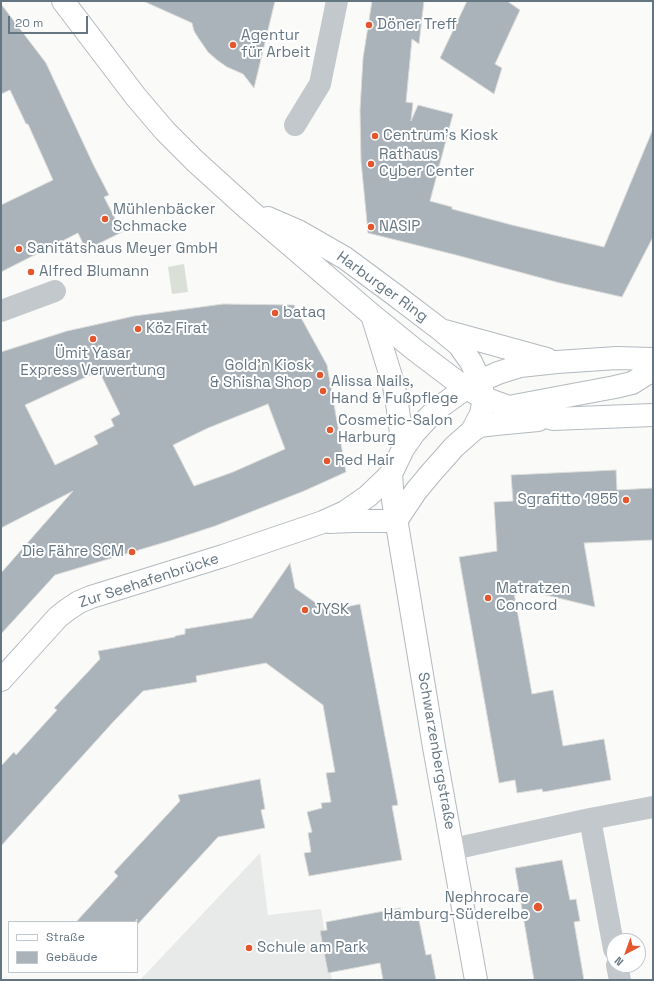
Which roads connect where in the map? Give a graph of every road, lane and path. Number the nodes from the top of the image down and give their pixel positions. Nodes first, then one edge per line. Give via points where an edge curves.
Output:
1 (63, 1) edge
2 (337, 1) edge
3 (296, 124) dead end
4 (248, 209) junction
5 (55, 291) dead end
6 (1, 310) edge
7 (372, 315) junction
8 (441, 330) junction
9 (653, 358) edge
10 (557, 362) junction
11 (653, 370) edge
12 (477, 389) junction
13 (509, 407) junction
14 (653, 415) edge
15 (553, 419) junction
16 (475, 429) junction
17 (403, 450) junction
18 (391, 474) junction
19 (396, 521) junction
20 (323, 522) junction
21 (1, 680) edge
22 (653, 807) edge
23 (590, 818) junction
24 (453, 850) junction
25 (611, 933) edge
26 (476, 980) edge

1 - 4 main road, Harburger Ring via 165,131
2 - 3 street via 320,84
4 - 7 main road, Harburger Ring
4 - 8 main road, Harburger Ring via 298,230 344,258
5 - 6 street
7 - 12 main road, Harburger Ring via 415,350
7 - 17 main road via 394,386
8 - 10 main road
8 - 12 main road, Harburger Ring via 459,345 471,362
9 - 10 main road
10 - 12 main road via 520,366 498,373
11 - 13 main road via 632,383
12 - 13 main road, Harburger Ring
12 - 16 main road via 481,414
12 - 17 main road via 437,409 414,433
13 - 15 main road, Harburger Ring
13 - 16 main road
14 - 15 main road, Harburger Ring
15 - 16 main road via 496,424
16 - 19 main road via 454,447 431,473
17 - 18 main road
18 - 19 main road, Schwarzenbergstraße
18 - 20 main road, Zur Seehafenbrücke via 368,496 345,512
19 - 20 main road, Zur Seehafenbrücke
19 - 24 main road, Schwarzenbergstraße
20 - 21 main road, Zur Seehafenbrücke via 78,602 58,617
22 - 23 street
23 - 24 street
23 - 25 street
24 - 26 main road, Schwarzenbergstraße

